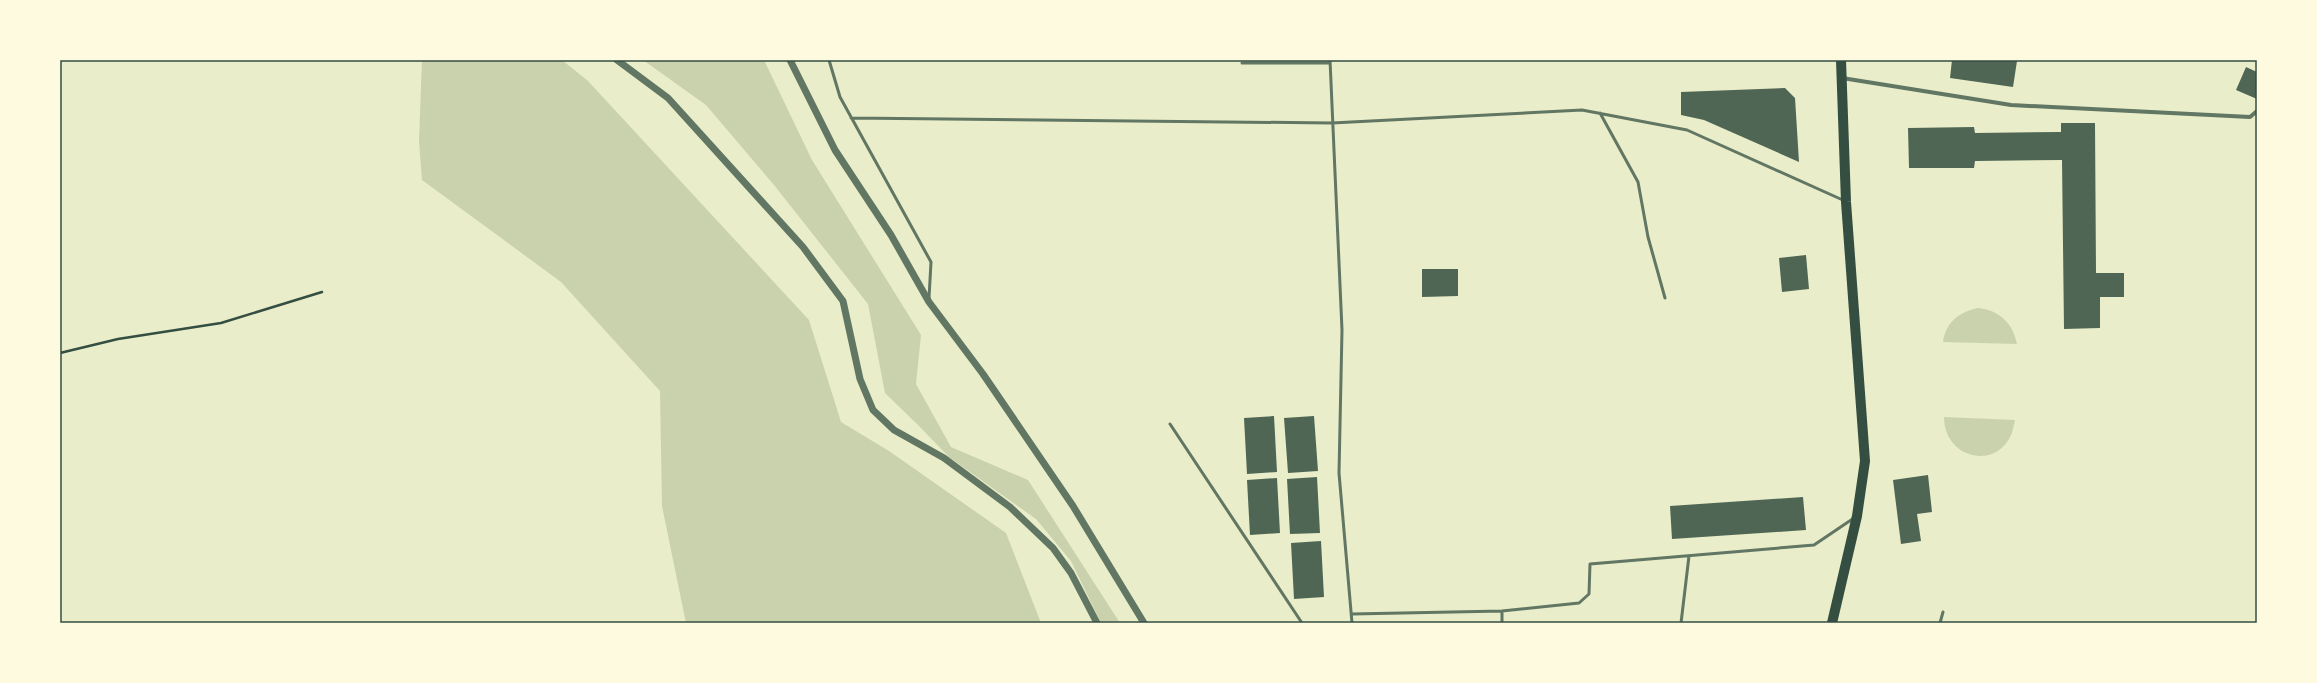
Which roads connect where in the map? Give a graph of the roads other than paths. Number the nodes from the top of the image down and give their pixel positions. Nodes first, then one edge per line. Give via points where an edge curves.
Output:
1 (617, 60) edge
2 (790, 60) edge
3 (829, 60) edge
4 (1841, 60) edge
5 (1330, 62) edge
6 (1242, 63) dead end
7 (1842, 78) junction
8 (2257, 111) edge
9 (1600, 113) junction
10 (2250, 117) junction
11 (2257, 117) edge
12 (851, 118) junction
13 (1332, 123) junction
14 (1846, 202) junction
15 (1664, 298) dead end
16 (929, 302) junction
17 (1170, 424) dead end
18 (1857, 516) junction
19 (1689, 556) junction
20 (1502, 610) junction
21 (1943, 612) dead end
22 (1352, 614) junction
23 (1097, 623) edge
24 (1144, 623) edge
25 (1302, 623) edge
26 (1352, 623) edge
27 (1502, 623) edge
28 (1681, 623) edge
29 (1832, 623) edge
30 (1940, 623) edge

1 - 23 street via 668,98 803,247 843,301 860,379 873,410 894,430 944,458 1010,507 1053,548 1071,573
2 - 16 street via 835,150 891,235
3 - 12 lane via 840,97
4 - 7 main road
5 - 6 lane
5 - 13 lane
7 - 10 street via 2012,105
7 - 14 main road
8 - 10 street
9 - 13 lane via 1582,110
9 - 14 lane via 1687,130
9 - 15 lane via 1638,182 1648,237
10 - 11 street
12 - 13 lane
12 - 16 lane via 931,262
13 - 22 lane via 1342,330 1339,473
14 - 18 main road via 1865,461
16 - 24 street via 984,374 1073,506
17 - 25 lane
18 - 19 lane via 1814,545
18 - 29 main road
19 - 20 lane via 1590,564 1589,594 1579,603
19 - 28 lane
20 - 22 lane
20 - 27 lane
21 - 30 lane
22 - 26 lane

